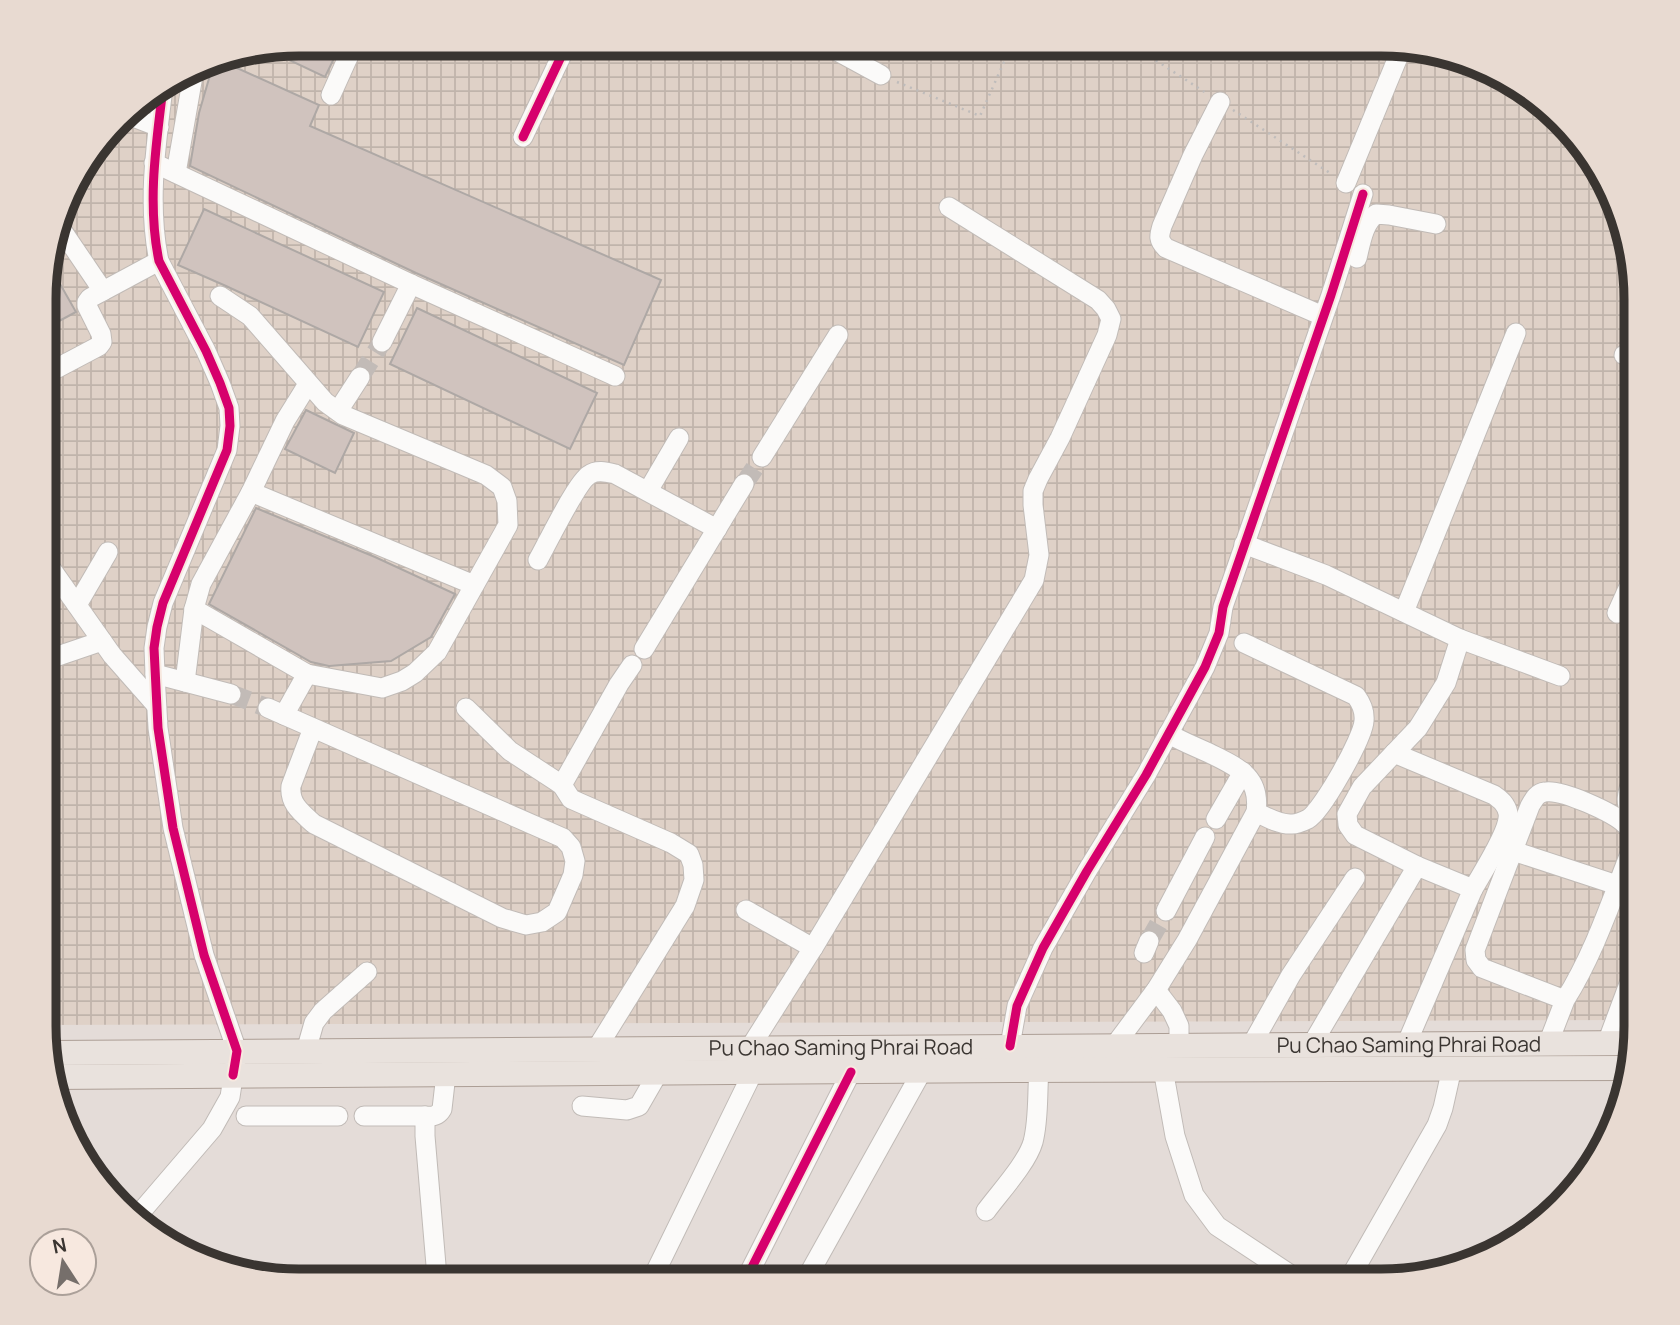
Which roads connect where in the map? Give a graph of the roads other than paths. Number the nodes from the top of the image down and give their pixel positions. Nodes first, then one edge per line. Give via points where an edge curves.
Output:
1 (348, 57) edge
2 (561, 57) edge
3 (848, 57) edge
4 (1398, 57) edge
5 (881, 75) road end
6 (192, 80) edge
7 (331, 95) dead end
8 (162, 99) edge
9 (1220, 102) road end
10 (137, 118) edge
11 (159, 127) junction
12 (523, 137) dead end
13 (154, 163) junction
14 (176, 173) junction
15 (1346, 183) road end
16 (1367, 204) junction
17 (949, 207) dead end
18 (1436, 224) dead end
19 (65, 234) edge
20 (1357, 258) dead end
21 (159, 261) junction
22 (411, 284) junction
23 (103, 292) junction
24 (220, 296) dead end
25 (1323, 317) junction
26 (1516, 333) dead end
27 (838, 335) dead end
28 (382, 342) tunnel mouth
29 (56, 369) edge
30 (615, 376) dead end
31 (360, 377) tunnel mouth
32 (308, 384) junction
33 (338, 411) junction
34 (679, 438) dead end
35 (762, 457) tunnel mouth
36 (744, 484) tunnel mouth
37 (648, 491) junction
38 (251, 492) junction
39 (717, 529) junction
40 (1244, 544) junction
41 (108, 552) dead end
42 (538, 560) dead end
43 (56, 581) edge
44 (474, 585) junction
45 (1624, 600) edge
46 (77, 605) junction
47 (194, 609) junction
48 (1404, 612) junction
49 (1618, 613) dead end
50 (1460, 639) junction
51 (103, 641) junction
52 (1244, 643) dead end
53 (644, 649) dead end
54 (56, 657) edge
55 (632, 665) dead end
56 (155, 674) junction
57 (307, 674) junction
58 (1560, 677) dead end
59 (185, 682) junction
60 (231, 694) tunnel mouth
61 (156, 705) junction
62 (466, 708) dead end
63 (313, 728) junction
64 (1168, 734) junction
65 (1394, 753) junction
66 (1243, 772) junction
67 (562, 785) junction
68 (1256, 812) junction
69 (1216, 819) dead end
70 (1623, 823) edge
71 (1205, 837) dead end
72 (1513, 851) junction
73 (1416, 866) junction
74 (1623, 870) edge
75 (1356, 878) dead end
76 (1617, 886) junction
77 (1473, 889) junction
78 (746, 910) dead end
79 (1166, 911) tunnel mouth
80 (813, 948) junction
81 (367, 972) dead end
82 (1156, 990) junction
83 (1565, 1000) junction
84 (1623, 1000) edge
85 (1607, 1043) junction
86 (1623, 1043) edge
87 (1548, 1044) junction
88 (1115, 1045) junction
89 (1179, 1045) junction
90 (1406, 1045) junction
91 (751, 1046) junction
92 (1311, 1046) junction
93 (597, 1048) junction
94 (306, 1051) junction
95 (1256, 1053) junction
96 (58, 1054) edge
97 (1010, 1058) junction
98 (235, 1063) junction
99 (1452, 1068) junction
100 (1620, 1068) edge
101 (1163, 1069) junction
102 (1039, 1070) junction
103 (922, 1071) junction
104 (753, 1072) junction
105 (851, 1072) junction
106 (658, 1073) junction
107 (446, 1074) junction
108 (62, 1076) edge
109 (582, 1106) dead end
110 (246, 1116) dead end
111 (338, 1116) dead end
112 (364, 1116) dead end
113 (425, 1116) junction
114 (142, 1211) edge
115 (986, 1211) dead end
116 (436, 1268) edge
117 (657, 1268) edge
118 (751, 1268) edge
119 (812, 1268) edge
120 (1282, 1269) edge
121 (1355, 1269) edge

1 - 7 street
2 - 12 street
3 - 5 street
4 - 15 street
6 - 14 street
8 - 11 street
9 - 25 street via 1162,226 1161,242
10 - 11 street
11 - 13 street
13 - 14 street
13 - 21 street
14 - 22 street
16 - 18 street
16 - 20 street via 1371,218
16 - 25 street
17 - 80 street via 1098,300 1111,319 1033,491 1038,555 1034,580
19 - 23 street
21 - 23 street
21 - 56 street via 220,383 230,426 227,450 163,603 154,648
22 - 28 street
22 - 30 street
23 - 29 street via 87,302 102,342
24 - 32 street via 250,316
25 - 40 street
26 - 48 street
27 - 35 street
31 - 33 street
32 - 33 street
32 - 38 street
33 - 44 street via 486,475 502,487 508,525
34 - 37 street
36 - 39 street
37 - 39 street
37 - 42 street via 602,470 589,475
38 - 44 street
38 - 47 street via 201,584
39 - 53 street
40 - 48 street via 1326,575
40 - 64 street via 1219,633
41 - 46 street
43 - 46 street
44 - 57 street via 437,652 402,681 382,688
45 - 49 street
46 - 51 street
47 - 57 street
47 - 59 street
48 - 50 street
50 - 58 street
50 - 65 street via 1446,683 1418,728
51 - 54 street
51 - 61 street
52 - 68 street via 1356,696 1363,706 1362,735 1326,798 1309,818 1292,824
55 - 67 street
56 - 59 street
56 - 61 street
57 - 63 street via 276,712
59 - 60 street
61 - 98 street via 173,828
62 - 67 street via 510,751
63 - 63 street via 563,838 575,861 557,912 526,925 502,918 314,824 296,808 290,795
64 - 66 street
64 - 97 street via 1043,948 1017,1006
65 - 73 street via 1362,787 1347,814 1348,825 1355,835
65 - 77 street via 1504,803 1506,829
66 - 68 street via 1258,798
66 - 69 street
67 - 93 street via 571,799 671,843 689,854 693,865 694,880 685,906
68 - 82 street
70 - 72 street via 1603,809 1545,792 1530,806
71 - 79 street
72 - 76 street
72 - 83 street via 1475,950 1476,960 1482,968
73 - 77 street
73 - 92 street
74 - 76 street
75 - 95 street via 1291,975
76 - 83 street
77 - 90 street
78 - 80 street
80 - 91 street
81 - 94 street via 323,1010
82 - 88 street
82 - 89 street via 1172,1011
83 - 87 street
84 - 85 street
85 - 86 main road, Pu Chao Saming Phrai Road
85 - 87 main road, Pu Chao Saming Phrai Road
87 - 90 main road, Pu Chao Saming Phrai Road
88 - 89 main road, Pu Chao Saming Phrai Road
88 - 97 main road, Pu Chao Saming Phrai Road
89 - 95 main road, Pu Chao Saming Phrai Road
90 - 92 main road, Pu Chao Saming Phrai Road
91 - 93 main road, Pu Chao Saming Phrai Road
91 - 97 main road, Pu Chao Saming Phrai Road
92 - 95 main road, Pu Chao Saming Phrai Road
93 - 94 main road, Pu Chao Saming Phrai Road
94 - 98 main road, Pu Chao Saming Phrai Road
95 - 99 main road, Pu Chao Saming Phrai Road
95 - 101 main road, Pu Chao Saming Phrai Road
96 - 98 main road, Pu Chao Saming Phrai Road
97 - 102 main road, Pu Chao Saming Phrai Road
97 - 103 main road, Pu Chao Saming Phrai Road
98 - 107 main road, Pu Chao Saming Phrai Road
98 - 108 main road, Pu Chao Saming Phrai Road
98 - 114 street via 230,1097 212,1129
99 - 100 main road, Pu Chao Saming Phrai Road
99 - 121 street via 1437,1125
101 - 102 main road, Pu Chao Saming Phrai Road
101 - 120 street via 1175,1136 1194,1195 1217,1226
102 - 115 street via 1032,1144
103 - 105 main road, Pu Chao Saming Phrai Road
103 - 119 street
104 - 105 main road, Pu Chao Saming Phrai Road
104 - 106 main road, Pu Chao Saming Phrai Road
104 - 117 street
105 - 118 street
106 - 107 main road, Pu Chao Saming Phrai Road
106 - 109 street via 639,1106 627,1110
107 - 113 street via 442,1109
110 - 111 street
112 - 113 street
113 - 116 street

